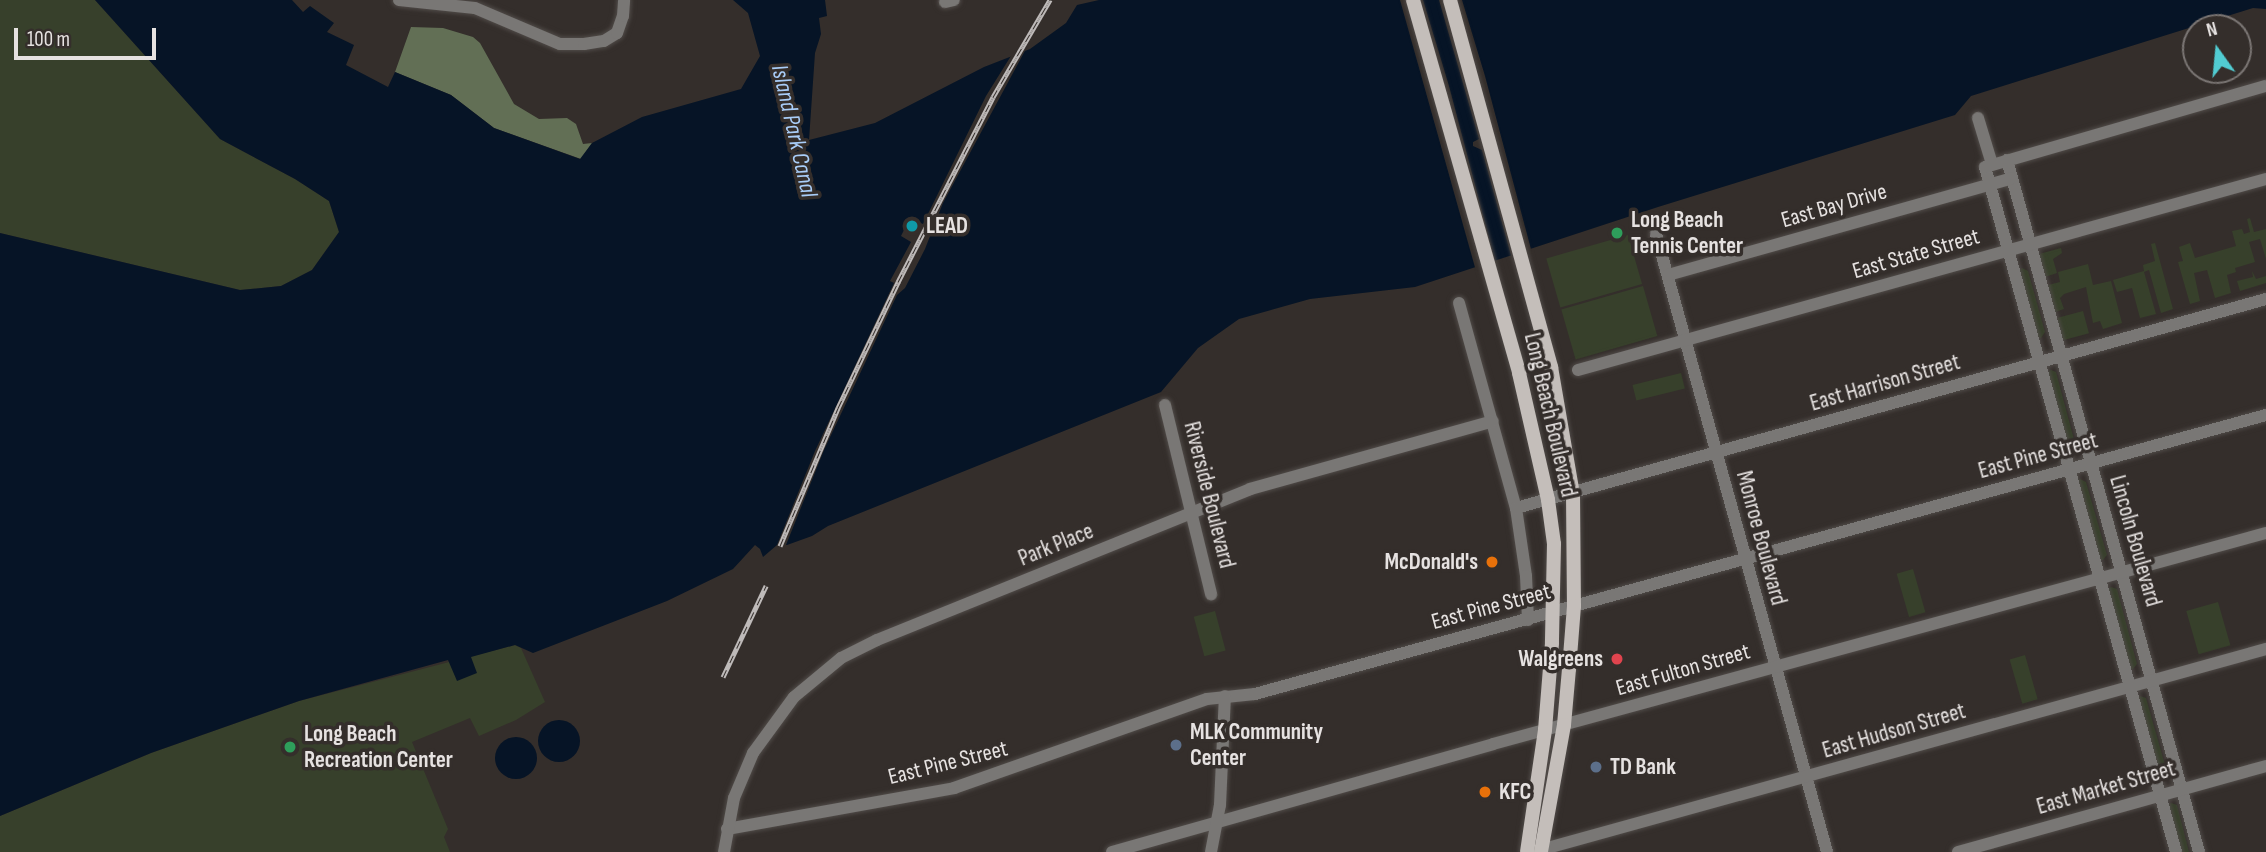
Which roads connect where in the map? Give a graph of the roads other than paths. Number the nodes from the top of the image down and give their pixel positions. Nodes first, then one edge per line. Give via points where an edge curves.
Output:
1 (399, 0) edge
2 (624, 0) edge
3 (1413, 0) edge
4 (1450, 0) edge
5 (2266, 86) edge
6 (1978, 118) dead end
7 (2007, 159) junction
8 (1989, 166) junction
9 (2012, 178) junction
10 (2266, 178) edge
11 (1990, 184) junction
12 (1656, 234) dead end
13 (2031, 244) junction
14 (2009, 250) junction
15 (1668, 275) junction
16 (2266, 299) edge
17 (1459, 303) dead end
18 (1685, 340) junction
19 (2061, 355) junction
20 (2039, 361) junction
21 (1578, 370) dead end
22 (1165, 405) dead end
23 (2266, 415) edge
24 (1493, 421) junction
25 (1717, 453) junction
26 (2091, 463) junction
27 (2070, 470) junction
28 (1573, 494) junction
29 (1548, 500) junction
30 (1516, 508) junction
31 (1192, 512) junction
32 (2266, 533) edge
33 (1744, 558) junction
34 (2121, 572) junction
35 (2100, 578) junction
36 (1212, 594) dead end
37 (1574, 606) junction
38 (1552, 613) junction
39 (1528, 620) junction
40 (2266, 649) edge
41 (1775, 666) junction
42 (2152, 680) junction
43 (2129, 687) junction
44 (1225, 696) junction
45 (1564, 724) junction
46 (1545, 730) junction
47 (2266, 766) edge
48 (1805, 777) junction
49 (2182, 789) junction
50 (2160, 795) junction
51 (1216, 824) junction
52 (727, 829) junction
53 (1539, 851) edge
54 (724, 852) edge
55 (1112, 852) edge
56 (1211, 852) edge
57 (1527, 852) edge
58 (1827, 852) edge
59 (1958, 852) edge
60 (2176, 852) edge
61 (2199, 852) edge

1 - 2 street via 475,8 560,44 584,44 617,33
3 - 29 main road, Long Beach Boulevard via 1534,430
4 - 28 main road, Long Beach Boulevard via 1526,271 1557,396
5 - 7 street
6 - 8 street, Lincoln Boulevard
7 - 8 street
7 - 9 street, Lincoln Boulevard
8 - 11 street, Lincoln Boulevard
9 - 11 street, East Bay Drive
9 - 13 street, Lincoln Boulevard
10 - 13 street, East State Street
11 - 14 street, Lincoln Boulevard
11 - 15 street, East Bay Drive
12 - 15 street, Monroe Boulevard
13 - 14 street, East State Street
13 - 19 street, Lincoln Boulevard
14 - 18 street, East State Street
14 - 20 street, Lincoln Boulevard
15 - 18 street, Monroe Boulevard
16 - 19 street, East Harrison Street
17 - 24 street
18 - 21 street, East State Street
18 - 25 street, Monroe Boulevard
19 - 20 street, East Harrison Street
19 - 26 street, Lincoln Boulevard
20 - 25 street, East Harrison Street
20 - 27 street, Lincoln Boulevard
22 - 31 street, Riverside Boulevard
23 - 26 street, East Pine Street
24 - 30 street
24 - 31 street, Park Place via 1250,489
25 - 28 street, East Harrison Street
25 - 33 street, Monroe Boulevard
26 - 27 street, East Pine Street
26 - 34 street, Lincoln Boulevard
27 - 33 street, East Pine Street
27 - 35 street, Lincoln Boulevard
28 - 29 street, East Harrison Street
28 - 37 main road, Long Beach Boulevard
29 - 30 street, East Harrison Street
29 - 38 main road, Long Beach Boulevard via 1554,544
30 - 39 street
31 - 36 street, Riverside Boulevard
31 - 52 street, Park Place via 841,658 802,689 767,731 745,770
32 - 34 street, East Fulton Street
33 - 37 street, East Pine Street
33 - 41 street, Monroe Boulevard
34 - 35 street, East Fulton Street
34 - 42 street, Lincoln Boulevard
35 - 41 street, East Fulton Street
35 - 43 street, Lincoln Boulevard
37 - 38 street, East Pine Street
37 - 45 main road, Long Beach Boulevard
38 - 39 street, East Pine Street
38 - 46 main road, Long Beach Boulevard
39 - 44 street, East Pine Street via 1255,694
40 - 42 street, East Hudson Street
41 - 45 street, East Fulton Street
41 - 48 street, Monroe Boulevard
42 - 43 street, East Hudson Street
42 - 49 street, Lincoln Boulevard
43 - 48 street, East Hudson Street
43 - 50 street, Lincoln Boulevard
44 - 51 street
44 - 52 street, East Pine Street via 951,788
45 - 46 street, East Fulton Street
45 - 53 main road, Long Beach Boulevard
46 - 51 street, East Fulton Street
46 - 57 main road, Long Beach Boulevard
47 - 49 street, East Market Street
48 - 53 street, East Hudson Street
48 - 58 street, Monroe Boulevard
49 - 50 street, East Market Street
49 - 61 street, Lincoln Boulevard
50 - 59 street, East Market Street
50 - 60 street, Lincoln Boulevard
51 - 55 street, East Fulton Street
51 - 56 street
52 - 54 street, Park Place

